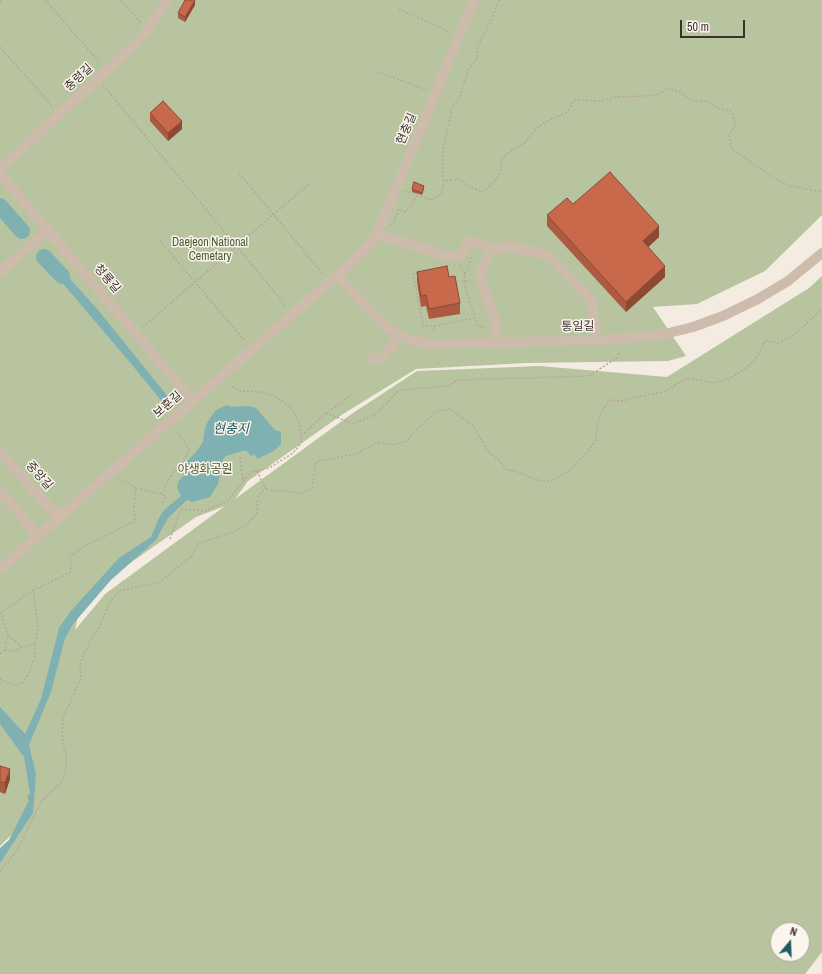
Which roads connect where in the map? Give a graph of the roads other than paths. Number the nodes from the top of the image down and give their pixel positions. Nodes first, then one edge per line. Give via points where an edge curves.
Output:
1 (167, 0) edge
2 (474, 0) edge
3 (0, 169) edge
4 (0, 174) edge
5 (48, 230) junction
6 (377, 234) junction
7 (490, 248) junction
8 (822, 253) edge
9 (353, 261) joint
10 (0, 272) edge
11 (337, 275) junction
12 (398, 335) junction
13 (596, 340) junction
14 (498, 342) junction
15 (372, 358) dead end
16 (193, 401) junction
17 (0, 452) edge
18 (0, 491) edge
19 (59, 518) junction
20 (38, 536) junction
21 (0, 569) edge

1 - 3 lane, 충령길 via 147,31 132,47
2 - 6 lane, 현충길
4 - 5 lane, 청룡길
5 - 10 lane
5 - 16 lane, 청룡길
6 - 7 lane via 453,258 461,254 469,241
6 - 9 lane, 현충길
7 - 13 lane via 497,250 503,246 548,256 592,301
7 - 14 lane via 480,275 494,318
8 - 13 lane, 통일길 via 788,281 723,316 669,333
9 - 11 lane, 보훈길
11 - 12 lane, 통일길 via 386,327
11 - 16 lane, 보훈길
12 - 14 lane, 통일길 via 433,344
12 - 15 lane via 393,346 381,358
13 - 14 lane, 통일길
16 - 19 lane, 보훈길
17 - 19 lane, 중앙길
18 - 20 lane
19 - 20 lane, 보훈길
20 - 21 lane, 보훈길

